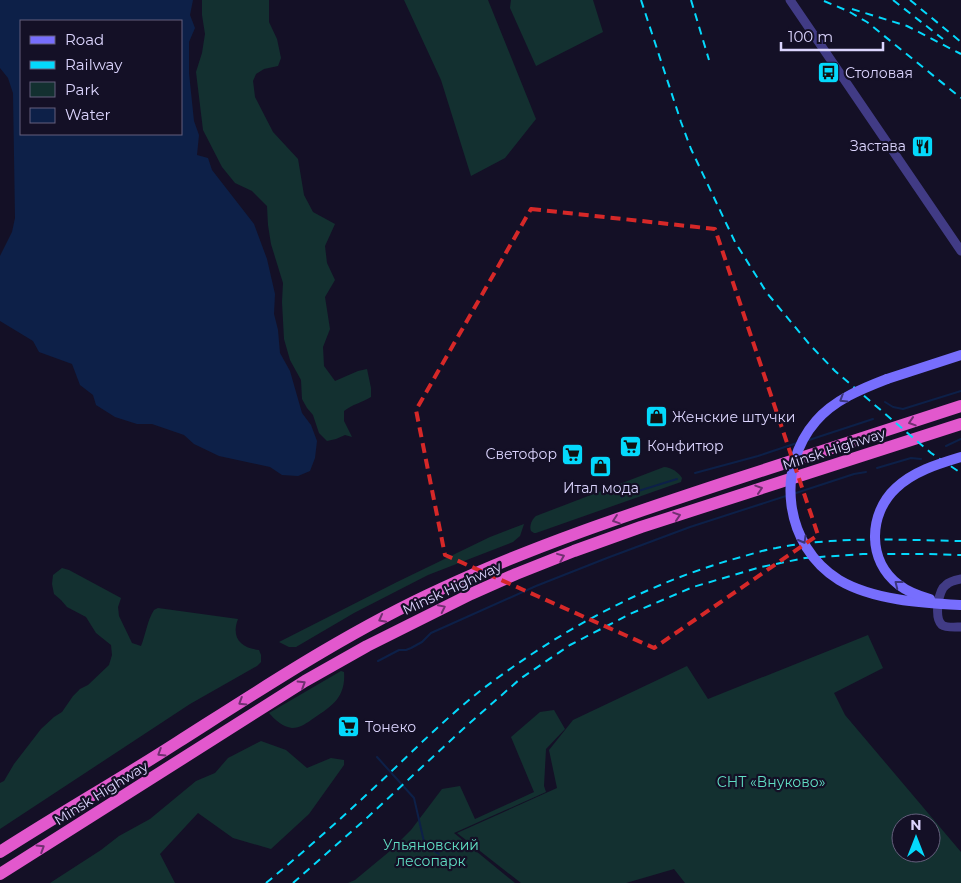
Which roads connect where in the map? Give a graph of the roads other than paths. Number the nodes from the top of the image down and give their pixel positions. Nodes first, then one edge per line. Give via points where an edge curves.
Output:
1 (790, 0) edge
2 (961, 251) edge
3 (961, 355) edge
4 (960, 406) edge
5 (961, 424) edge
6 (961, 457) edge
7 (961, 579) edge
8 (961, 605) edge
9 (961, 627) edge
10 (0, 852) edge
11 (0, 874) edge

1 - 2 street
3 -> 8 main road, bridge via 866,387 829,409 800,445 790,492 794,518 804,543 824,569 839,580 884,596
4 -> 10 highway, Minsk Highway via 662,504 541,547 457,582 346,638
11 -> 5 highway, Minsk Highway via 306,682 367,646 463,598 574,552
8 -> 6 main road, bridge via 920,596 898,585 879,559 874,533 884,502 896,488 908,478
7 - 9 street via 946,584 942,589 938,614 944,626

